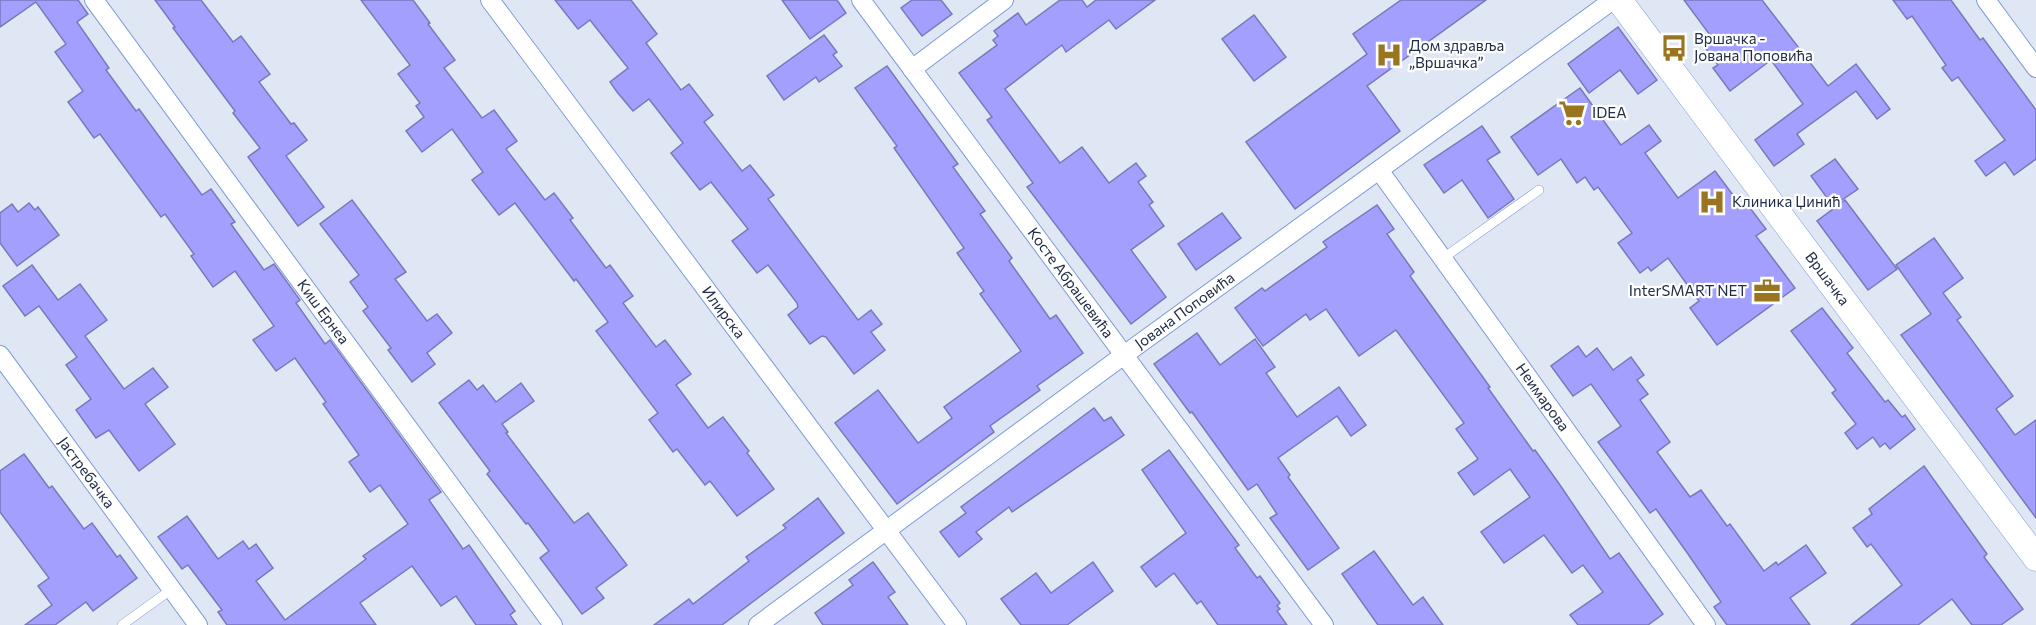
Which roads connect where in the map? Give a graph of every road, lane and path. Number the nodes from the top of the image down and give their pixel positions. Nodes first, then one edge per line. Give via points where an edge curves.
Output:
1 (94, 0) edge
2 (490, 0) edge
3 (861, 0) edge
4 (1004, 0) edge
5 (1613, 0) edge
6 (1619, 0) edge
7 (1986, 0) edge
8 (2036, 68) edge
9 (912, 69) junction
10 (1379, 170) junction
11 (1539, 190) dead end
12 (1442, 259) junction
13 (0, 355) edge
14 (1124, 355) junction
15 (887, 530) junction
16 (2036, 558) edge
17 (172, 589) junction
18 (122, 625) edge
19 (198, 625) edge
20 (553, 625) edge
21 (758, 625) edge
22 (957, 625) edge
23 (1324, 625) edge
24 (1706, 625) edge

1 - 20 street, Киш Ернеа
2 - 15 street, Илирска
3 - 9 street, Косте Абрашевића
4 - 9 street
5 - 10 street, Јована Поповића
6 - 16 street, Вршачка
7 - 8 street
9 - 14 street, Косте Абрашевића
10 - 12 street, Неимарова
10 - 14 street, Јована Поповића
11 - 12 lane
12 - 24 street, Неимарова
13 - 17 street, Јастребачка
14 - 15 street, Јована Поповића
14 - 23 street, Косте Абрашевића
15 - 21 street, Јована Поповића
15 - 22 street, Илирска
17 - 18 lane
17 - 19 street, Јастребачка

